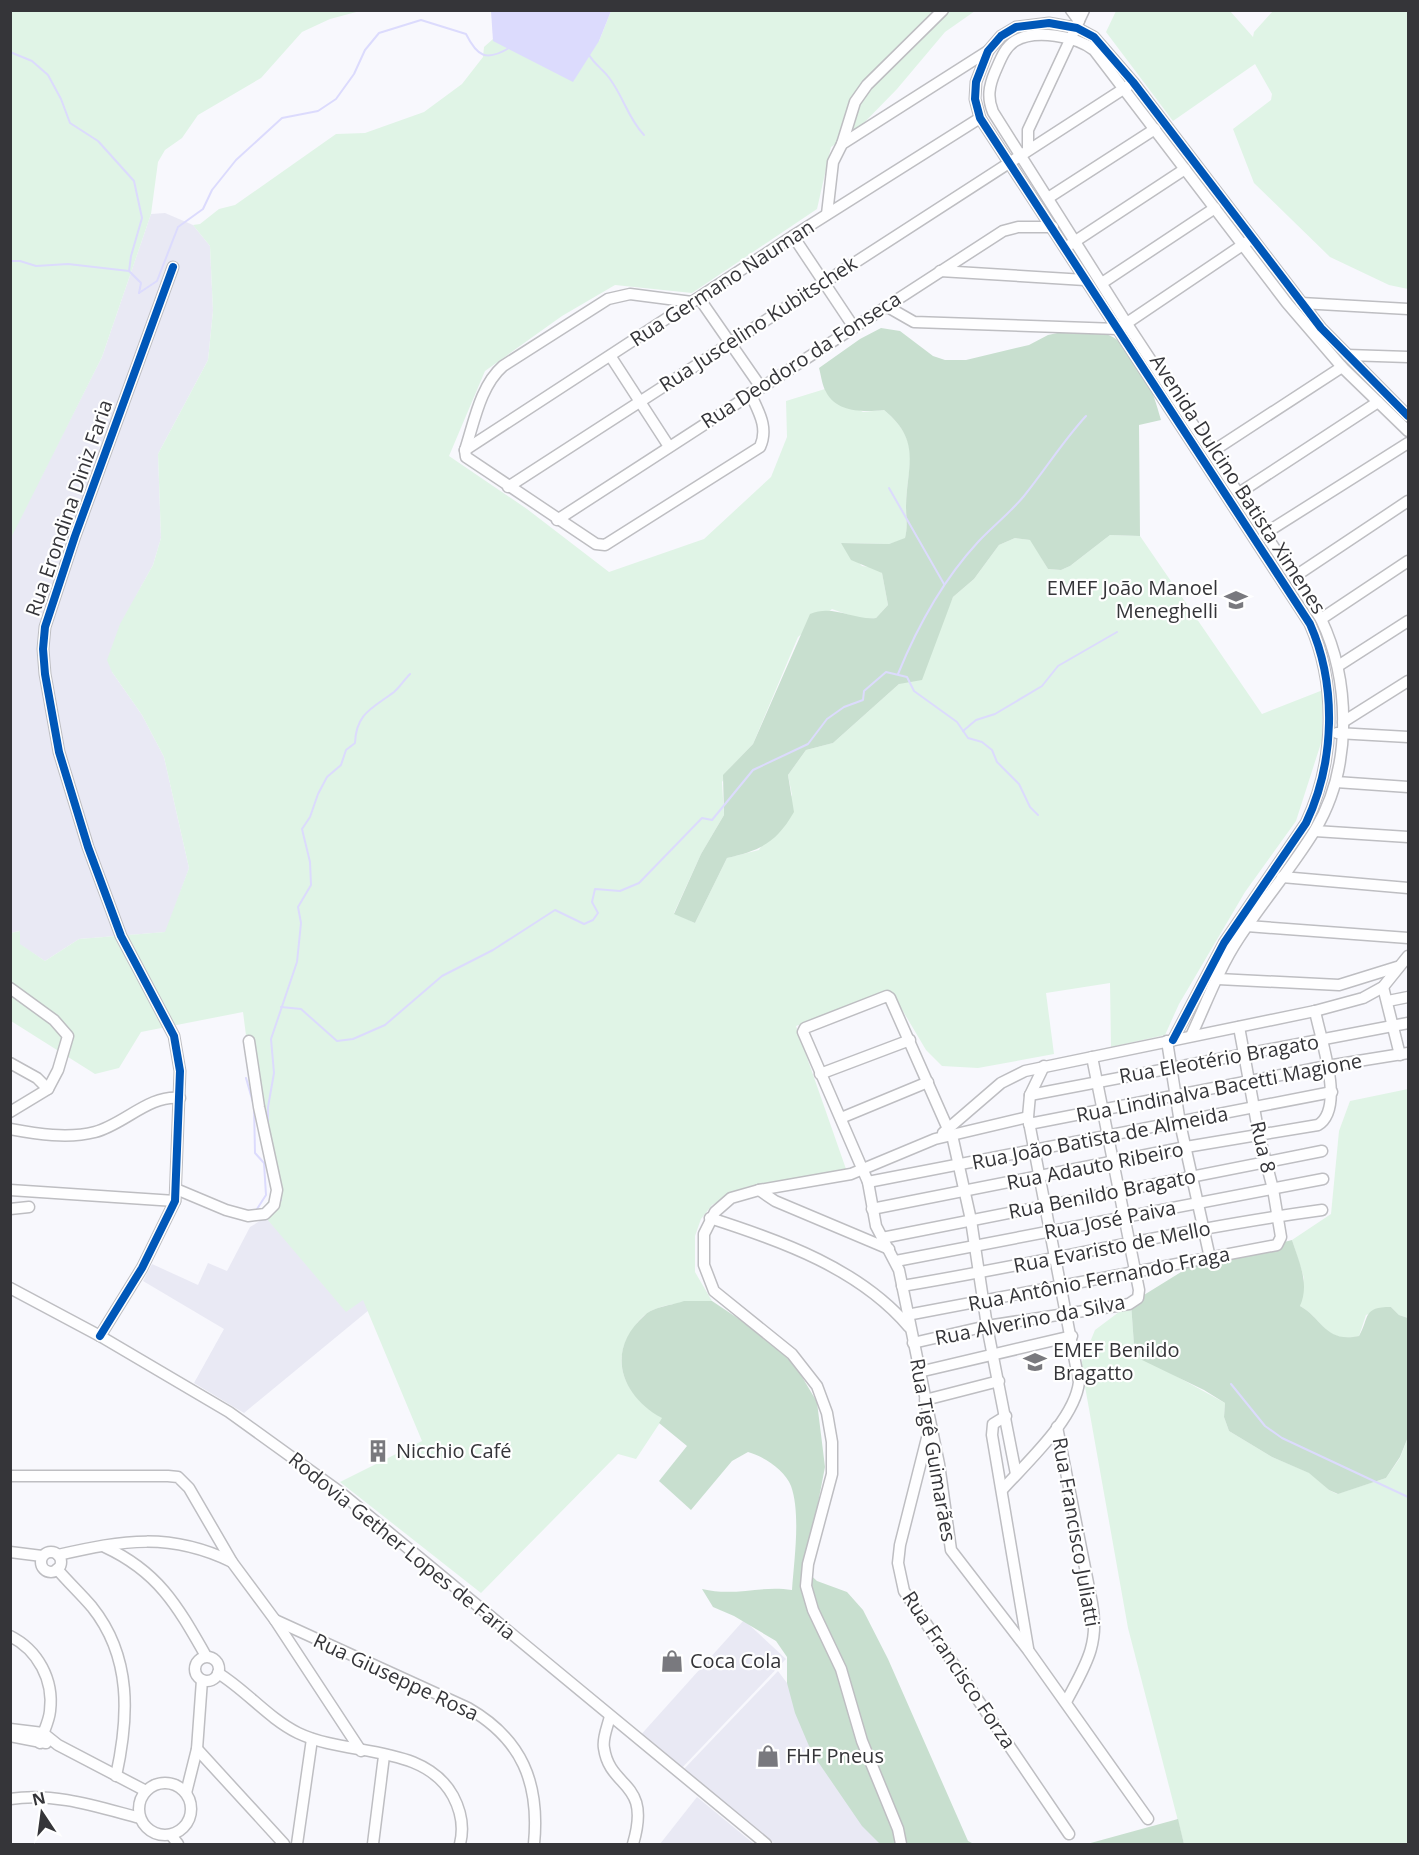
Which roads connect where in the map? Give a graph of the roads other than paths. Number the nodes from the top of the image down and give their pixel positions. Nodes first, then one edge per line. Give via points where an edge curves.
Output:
1 (943, 10) edge
2 (1071, 10) edge
3 (1080, 20) edge
4 (1070, 40) junction
5 (988, 51) junction
6 (1133, 82) junction
7 (1124, 89) junction
8 (980, 118) junction
9 (1155, 129) junction
10 (842, 144) junction
11 (1024, 152) junction
12 (1009, 162) junction
13 (1185, 169) junction
14 (1048, 198) junction
15 (1215, 208) junction
16 (827, 214) junction
17 (1053, 227) junction
18 (793, 236) junction
19 (1248, 242) junction
20 (1070, 245) junction
21 (174, 267) dead end
22 (940, 271) junction
23 (1085, 280) junction
24 (823, 281) junction
25 (1102, 283) junction
26 (695, 300) junction
27 (1301, 303) junction
28 (886, 306) junction
29 (1408, 309) edge
30 (853, 326) junction
31 (1122, 327) junction
32 (1317, 331) junction
33 (730, 342) junction
34 (1347, 355) junction
35 (611, 357) junction
36 (1408, 357) edge
37 (1342, 367) junction
38 (760, 386) junction
39 (750, 393) junction
40 (639, 401) junction
41 (1378, 402) junction
42 (1408, 406) edge
43 (1392, 407) junction
44 (1408, 416) edge
45 (1408, 431) edge
46 (1408, 443) edge
47 (668, 445) junction
48 (465, 450) junction
49 (1213, 451) junction
50 (508, 487) junction
51 (1239, 493) junction
52 (1408, 501) edge
53 (557, 520) junction
54 (1264, 534) junction
55 (1408, 561) edge
56 (1294, 577) junction
57 (1322, 619) junction
58 (1408, 621) edge
59 (1338, 666) junction
60 (1406, 684) edge
61 (1342, 728) junction
62 (1328, 732) junction
63 (1408, 737) edge
64 (1336, 782) junction
65 (1408, 787) edge
66 (1315, 831) junction
67 (1408, 837) edge
68 (1282, 877) junction
69 (1408, 888) edge
70 (1247, 926) junction
71 (1408, 938) edge
72 (1408, 956) edge
73 (1404, 964) edge
74 (1218, 979) junction
75 (1383, 987) junction
76 (10, 988) edge
77 (1408, 997) edge
78 (1388, 1000) junction
79 (1315, 1011) junction
80 (1408, 1023) edge
81 (1394, 1026) junction
82 (1239, 1027) junction
83 (1191, 1036) junction
84 (910, 1040) junction
85 (1320, 1040) junction
86 (249, 1041) dead end
87 (1170, 1041) junction
88 (1244, 1054) junction
89 (1404, 1054) edge
90 (1092, 1057) junction
91 (10, 1063) edge
92 (1044, 1066) junction
93 (1327, 1066) junction
94 (1170, 1067) junction
95 (820, 1074) junction
96 (1249, 1081) junction
97 (928, 1082) junction
98 (1096, 1082) junction
99 (48, 1089) junction
100 (1332, 1092) junction
101 (1030, 1095) junction
102 (1176, 1095) junction
103 (180, 1098) junction
104 (1254, 1107) junction
105 (1101, 1110) junction
106 (10, 1112) edge
107 (841, 1118) junction
108 (1028, 1120) junction
109 (1180, 1123) junction
110 (10, 1129) edge
111 (950, 1132) junction
112 (1260, 1135) junction
113 (1106, 1138) junction
114 (1186, 1147) junction
115 (1035, 1151) junction
116 (1322, 1151) dead end
117 (1266, 1161) junction
118 (1113, 1163) junction
119 (959, 1165) junction
120 (862, 1170) junction
121 (1191, 1176) junction
122 (1040, 1177) junction
123 (1323, 1179) dead end
124 (868, 1182) junction
125 (176, 1189) junction
126 (1273, 1189) junction
127 (10, 1190) edge
128 (759, 1190) junction
129 (1118, 1190) junction
130 (964, 1191) junction
131 (175, 1202) junction
132 (1197, 1203) junction
133 (1046, 1205) junction
134 (29, 1207) dead end
135 (10, 1209) edge
136 (872, 1209) junction
137 (1322, 1210) dead end
138 (1124, 1216) junction
139 (1277, 1216) junction
140 (710, 1218) junction
141 (971, 1220) junction
142 (1202, 1229) junction
143 (1051, 1232) junction
144 (1280, 1233) joint
145 (882, 1238) junction
146 (1129, 1244) junction
147 (975, 1246) junction
148 (889, 1249) junction
149 (1056, 1258) junction
150 (1210, 1258) junction
151 (896, 1262) junction
152 (1135, 1271) junction
153 (980, 1273) junction
154 (1060, 1284) junction
155 (902, 1286) junction
156 (10, 1288) edge
157 (983, 1301) junction
158 (1066, 1312) junction
159 (907, 1315) junction
160 (987, 1326) junction
161 (909, 1327) junction
162 (100, 1336) junction
163 (1072, 1336) junction
164 (913, 1343) junction
165 (993, 1355) junction
166 (919, 1372) junction
167 (999, 1381) junction
168 (925, 1400) junction
169 (1006, 1416) junction
170 (930, 1423) junction
171 (1057, 1427) junction
172 (1016, 1474) junction
173 (10, 1476) edge
174 (1002, 1490) junction
175 (105, 1547) junction
176 (10, 1552) edge
177 (58, 1555) junction
178 (42, 1557) junction
179 (232, 1562) junction
180 (57, 1569) junction
181 (275, 1620) junction
182 (10, 1636) edge
183 (1028, 1650) junction
184 (206, 1656) junction
185 (218, 1673) junction
186 (202, 1680) junction
187 (1066, 1702) junction
188 (610, 1716) junction
189 (10, 1729) edge
190 (10, 1736) edge
191 (42, 1738) junction
192 (312, 1739) junction
193 (197, 1749) junction
194 (361, 1750) junction
195 (384, 1756) junction
196 (116, 1776) junction
197 (146, 1791) junction
198 (186, 1793) junction
199 (10, 1799) edge
200 (140, 1818) junction
201 (1148, 1819) dead end
202 (1069, 1834) dead end
203 (171, 1835) junction
204 (178, 1845) edge
205 (284, 1845) edge
206 (297, 1845) edge
207 (373, 1845) edge
208 (460, 1845) edge
209 (534, 1845) edge
210 (633, 1845) edge
211 (766, 1845) edge
212 (901, 1845) edge

1 - 10 street via 867,85 855,102
2 - 3 street
3 - 4 street
3 - 5 street, Avenida Dulcino Batista Ximenes via 1016,27
3 - 6 street
4 - 7 street, Avenida Dulcino Batista Ximenes via 1094,50
4 - 11 street via 1028,130
4 - 11 street, Avenida Dulcino Batista Ximenes via 1034,35 1014,41 995,72 988,100
5 - 8 street, Avenida Dulcino Batista Ximenes via 976,82
5 - 10 street
6 - 7 street, Rua Juscelino Kubitschek
6 - 19 street
7 - 9 street, Avenida Dulcino Batista Ximenes
7 - 11 street, Rua Juscelino Kubitschek
8 - 12 street, Avenida Dulcino Batista Ximenes
8 - 16 street, Rua Germano Nauman
9 - 13 street, Avenida Dulcino Batista Ximenes
9 - 14 street
10 - 16 street via 833,162
11 - 12 street, Rua Juscelino Kubitschek
11 - 14 street, Avenida Dulcino Batista Ximenes
12 - 17 street, Avenida Dulcino Batista Ximenes
12 - 24 street, Rua Juscelino Kubitschek
13 - 15 street, Avenida Dulcino Batista Ximenes
13 - 20 street
14 - 20 street, Avenida Dulcino Batista Ximenes
15 - 19 street, Avenida Dulcino Batista Ximenes
15 - 25 street
16 - 18 street, Rua Germano Nauman
17 - 20 street, Avenida Dulcino Batista Ximenes
17 - 22 street, Rua Deodoro da Fonseca via 1011,228
18 - 24 street
18 - 26 street, Rua Germano Nauman
19 - 27 street
19 - 31 street
19 - 32 street
20 - 23 street, Avenida Dulcino Batista Ximenes
20 - 25 street, Avenida Dulcino Batista Ximenes
21 - 103 street, Rua Erondina Diniz Faria via 78,526 45,627 43,648 59,752 121,936 174,1036
22 - 23 street
22 - 28 street, Rua Deodoro da Fonseca
23 - 31 street, Avenida Dulcino Batista Ximenes
24 - 30 street
24 - 33 street, Rua Juscelino Kubitschek
25 - 31 street, Avenida Dulcino Batista Ximenes
26 - 33 street
26 - 35 street, Rua Germano Nauman
26 - 48 street via 630,294 608,299 503,366 484,393
27 - 29 street
27 - 32 street
28 - 30 street, Rua Deodoro da Fonseca
28 - 31 street via 914,322
30 - 38 street, Rua Deodoro da Fonseca
31 - 49 street, Avenida Dulcino Batista Ximenes
31 - 62 street, Avenida Dulcino Batista Ximenes via 1310,624 1327,675
32 - 34 street
32 - 37 street
33 - 38 street
33 - 40 street, Rua Juscelino Kubitschek
34 - 36 street
34 - 43 street
35 - 40 street
35 - 48 street, Rua Germano Nauman
37 - 41 street
37 - 49 street
38 - 39 street, Rua Deodoro da Fonseca
39 - 47 street, Rua Deodoro da Fonseca
39 - 53 street via 762,420 760,447 604,545
40 - 47 street
40 - 50 street, Rua Juscelino Kubitschek
41 - 43 street
41 - 51 street
42 - 43 street
43 - 44 street
43 - 45 street
46 - 54 street
47 - 53 street, Rua Deodoro da Fonseca
48 - 50 street via 466,457
49 - 51 street, Avenida Dulcino Batista Ximenes
50 - 53 street
51 - 54 street, Avenida Dulcino Batista Ximenes
52 - 56 street
54 - 56 street, Avenida Dulcino Batista Ximenes
55 - 57 street
56 - 57 street, Avenida Dulcino Batista Ximenes
57 - 59 street, Avenida Dulcino Batista Ximenes
58 - 59 street
59 - 61 street, Avenida Dulcino Batista Ximenes
60 - 61 street
61 - 62 street
61 - 63 street
61 - 64 street, Avenida Dulcino Batista Ximenes
62 - 87 street, Avenida Dulcino Batista Ximenes via 1320,790 1306,823 1224,943
64 - 65 street
64 - 66 street, Avenida Dulcino Batista Ximenes
66 - 67 street
66 - 68 street, Avenida Dulcino Batista Ximenes
68 - 69 street
68 - 70 street, Avenida Dulcino Batista Ximenes
70 - 71 street
70 - 74 street, Avenida Dulcino Batista Ximenes
72 - 73 street
73 - 74 street via 1339,985
73 - 75 street
74 - 83 street, Avenida Dulcino Batista Ximenes
75 - 78 street
75 - 79 street via 1372,995
76 - 99 street via 54,1020 68,1036
77 - 78 street
78 - 81 street
79 - 82 street
79 - 85 street
80 - 81 street, Rua Eleotério Bragato
81 - 85 street, Rua Eleotério Bragato
81 - 89 street
82 - 83 street
82 - 88 street, Rua 8
83 - 87 street
84 - 95 street
84 - 95 street, Rua Tigê Guimarães via 893,1001 887,996 812,1024 802,1032
84 - 97 street
85 - 88 street, Rua Eleotério Bragato
85 - 93 street
86 - 125 street via 277,1190 274,1205 265,1214 248,1216
87 - 90 street
87 - 94 street
88 - 94 street, Rua Eleotério Bragato
88 - 96 street, Rua 8
89 - 93 street, Rua Lindinalva Bacetti Magione
90 - 92 street
90 - 98 street
91 - 99 street via 38,1078
92 - 101 street
92 - 111 street via 1013,1075 1001,1083
93 - 96 street, Rua Lindinalva Bacetti Magione
93 - 100 street
94 - 98 street, Rua Eleotério Bragato
94 - 102 street
95 - 107 street, Rua Tigê Guimarães
96 - 102 street, Rua Lindinalva Bacetti Magione
96 - 104 street, Rua 8
97 - 107 street
97 - 111 street
98 - 101 street, Rua Eleotério Bragato
98 - 105 street
99 - 106 street
100 - 104 street, Rua João Batista de Almeida
100 - 112 street, Rua Adauto Ribeiro via 1330,1110 1318,1125
101 - 108 street
102 - 105 street, Rua Lindinalva Bacetti Magione
102 - 109 street
103 - 110 street via 164,1098 111,1127 80,1135
103 - 125 street, Rua Erondina Diniz Faria
104 - 109 street, Rua João Batista de Almeida
104 - 112 street, Rua 8
105 - 108 street, Rua Lindinalva Bacetti Magione
105 - 113 street
107 - 120 street, Rua Tigê Guimarães
108 - 111 street, Rua Lindinalva Bacetti Magione
108 - 115 street
109 - 113 street, Rua João Batista de Almeida
109 - 114 street
111 - 119 street
111 - 120 street, Rua Lindinalva Bacetti Magione
112 - 114 street, Rua Adauto Ribeiro
112 - 117 street, Rua 8
113 - 115 street, Rua João Batista de Almeida
113 - 118 street
114 - 118 street, Rua Adauto Ribeiro
114 - 121 street
115 - 119 street, Rua João Batista de Almeida
115 - 122 street
116 - 117 street, Rua Benildo Bragato
117 - 121 street, Rua Benildo Bragato
117 - 126 street, Rua 8
118 - 122 street, Rua Adauto Ribeiro
118 - 129 street
119 - 124 street, Rua João Batista de Almeida
119 - 130 street
120 - 124 street, Rua Tigê Guimarães
120 - 128 street, Rua Lindinalva Bacetti Magione
121 - 129 street, Rua Benildo Bragato
121 - 132 street
122 - 130 street, Rua Adauto Ribeiro
122 - 133 street
123 - 126 street, Rua José Paiva
124 - 136 street, Rua Tigê Guimarães
125 - 131 street, Rua Erondina Diniz Faria
126 - 132 street, Rua José Paiva
126 - 139 street, Rua 8
127 - 131 street
128 - 140 street, Rua Lindinalva Bacetti Magione via 731,1198
128 - 148 street via 775,1201
129 - 133 street, Rua Benildo Bragato
129 - 138 street
130 - 136 street, Rua Adauto Ribeiro
130 - 141 street
131 - 162 street, Rua Erondina Diniz Faria via 142,1268
132 - 138 street, Rua José Paiva
132 - 142 street
133 - 141 street, Rua Benildo Bragato
133 - 143 street
134 - 135 street
136 - 145 street, Rua Tigê Guimarães
137 - 139 street, Rua Evaristo de Mello
138 - 143 street, Rua José Paiva
138 - 146 street
139 - 142 street, Rua Evaristo de Mello
139 - 144 street, Rua 8
140 - 161 street via 837,1268 862,1282
140 - 212 street via 703,1251 711,1287 792,1354 817,1386 827,1413 832,1474 808,1564 806,1586 841,1669 862,1741
141 - 145 street, Rua Benildo Bragato
141 - 147 street
142 - 146 street, Rua Evaristo de Mello
142 - 150 street
143 - 147 street, Rua José Paiva
143 - 149 street
144 - 150 street, Rua Antônio Fernando Fraga via 1280,1241 1272,1247
145 - 148 street, Rua Tigê Guimarães
146 - 149 street, Rua Evaristo de Mello
146 - 152 street
147 - 151 street, Rua José Paiva
147 - 153 street
148 - 151 street, Rua Tigê Guimarães
149 - 153 street, Rua Evaristo de Mello
149 - 154 street
150 - 152 street, Rua Antônio Fernando Fraga
151 - 155 street, Rua Tigê Guimarães
152 - 154 street, Rua Antônio Fernando Fraga
152 - 158 street, Rua Alverino da Silva via 1138,1298 1129,1304
153 - 155 street, Rua Evaristo de Mello
153 - 157 street
154 - 157 street, Rua Antônio Fernando Fraga
154 - 158 street
155 - 159 street, Rua Tigê Guimarães
156 - 162 street, Rodovia Gether Lopes de Faria
157 - 159 street, Rua Antônio Fernando Fraga
157 - 160 street
158 - 160 street, Rua Alverino da Silva
158 - 163 street
159 - 161 street, Rua Tigê Guimarães
160 - 164 street, Rua Alverino da Silva
160 - 165 street
161 - 164 street, Rua Tigê Guimarães
162 - 188 street, Rodovia Gether Lopes de Faria via 230,1412 340,1492
163 - 165 street
163 - 171 street via 1078,1389
164 - 166 street, Rua Tigê Guimarães
165 - 166 street
165 - 167 street
166 - 168 street, Rua Tigê Guimarães
167 - 168 street
167 - 169 street
168 - 170 street, Rua Tigê Guimarães
169 - 172 street
169 - 174 street via 992,1428
170 - 183 street, Rua Tigê Guimarães via 951,1550
170 - 202 street, Rua Francisco Forza via 900,1545 898,1563 904,1591
171 - 172 street
171 - 187 street, Rua Francisco Juliatti via 1095,1631 1089,1659
172 - 174 street
173 - 179 street via 178,1478 189,1488
174 - 183 street
175 - 177 street
175 - 179 street via 146,1541 177,1542
175 - 184 street via 138,1565 162,1586
176 - 178 street
177 - 178 street via 51,1552
177 - 180 street via 61,1564
178 - 180 street via 44,1569
179 - 181 street
180 - 196 street via 99,1616 122,1669 125,1724
181 - 194 street
181 - 209 street, Rua Giuseppe Rosa via 468,1708 489,1722 517,1751 529,1776 536,1818
182 - 191 street via 37,1658 48,1680 51,1709
183 - 187 street, Rua Tigê Guimarães
184 - 185 street via 217,1662
184 - 186 street via 197,1660 194,1668
185 - 186 street via 210,1680
185 - 192 street via 274,1718
186 - 193 street
187 - 201 street, Rua Tigê Guimarães
188 - 210 street via 604,1747 608,1760 634,1796 639,1817
188 - 211 street, Rodovia Gether Lopes de Faria
189 - 191 street
190 - 191 street
191 - 196 street
192 - 194 street
192 - 206 street
193 - 198 street
193 - 205 street
194 - 195 street
195 - 207 street
195 - 208 street via 414,1761 443,1779 459,1807
196 - 197 street
197 - 198 street via 162,1783 180,1787
197 - 200 street via 139,1804
198 - 203 street via 190,1818 179,1832
199 - 200 street via 61,1799
200 - 203 street via 153,1833
203 - 204 street

